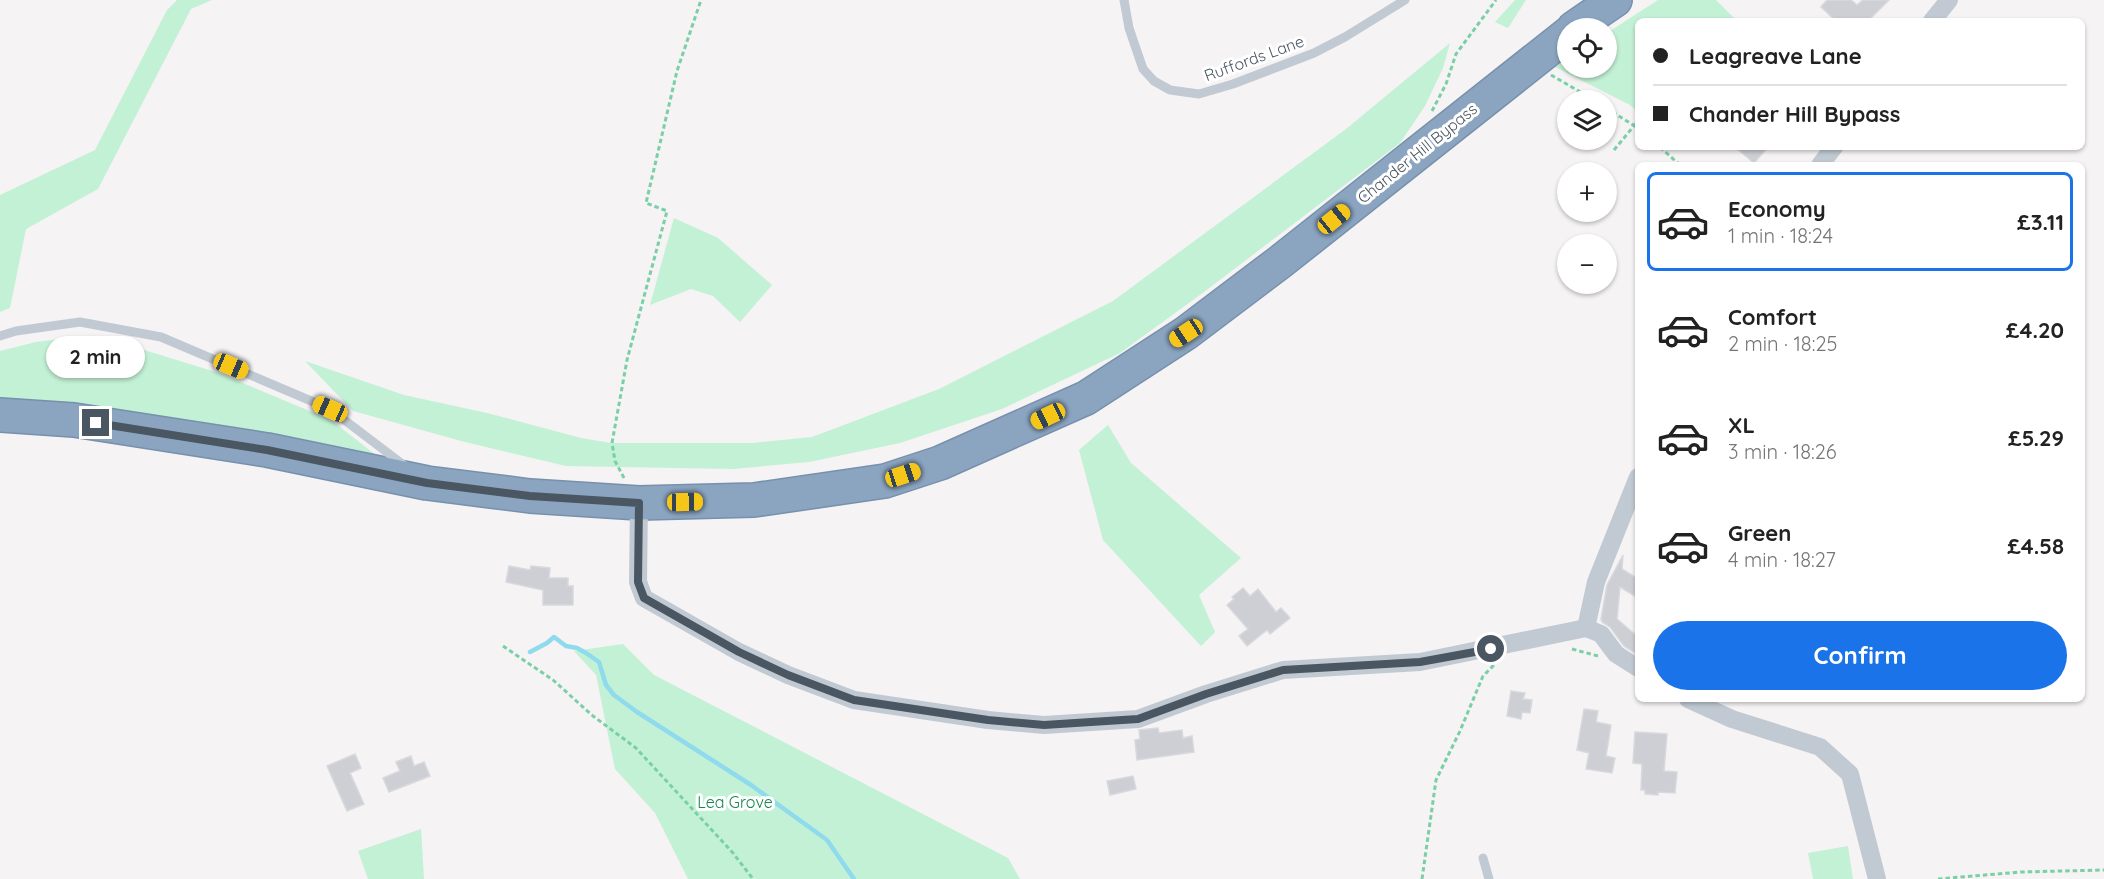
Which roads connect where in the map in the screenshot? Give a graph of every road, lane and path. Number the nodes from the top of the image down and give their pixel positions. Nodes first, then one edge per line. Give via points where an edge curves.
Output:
1 (701, 0) edge
2 (1124, 0) edge
3 (1405, 0) edge
4 (1496, 0) edge
5 (1615, 0) edge
6 (1949, 0) edge
7 (1589, 18) edge
8 (1934, 18) edge
9 (1557, 42) edge
10 (1530, 62) junction
11 (1576, 90) edge
12 (1430, 114) dead end
13 (1617, 115) edge
14 (1635, 126) edge
15 (1635, 128) edge
16 (1617, 147) edge
17 (1663, 150) edge
18 (1832, 150) edge
19 (1677, 162) edge
20 (1822, 162) edge
21 (0, 336) edge
22 (0, 415) edge
23 (615, 461) dead end
24 (427, 483) junction
25 (1635, 484) edge
26 (639, 503) junction
27 (1586, 628) junction
28 (503, 646) dead end
29 (1567, 647) dead end
30 (1593, 655) dead end
31 (1506, 661) dead end
32 (1635, 666) edge
33 (1695, 702) edge
34 (1483, 858) dead end
35 (2104, 870) edge
36 (753, 879) edge
37 (1422, 879) edge
38 (1489, 879) edge
39 (1877, 879) edge
40 (1938, 879) edge

1 - 23 path via 677,71 649,185 646,202 667,211 627,360 612,443
2 - 3 lane, Ruffords Lane via 1143,69 1170,90 1199,94 1314,53
4 - 12 path via 1456,54
5 - 7 highway
6 - 8 street
9 - 10 highway, Chander Hill Bypass
10 - 11 path
10 - 26 highway, Chander Hill Bypass via 1280,262 1186,333 1086,398 940,463 885,481 754,500
13 - 14 path
15 - 16 path
17 - 19 path
18 - 20 street
21 - 24 lane via 80,322 161,337 330,409
22 - 24 highway, Chander Hill Bypass via 74,420 267,450
24 - 26 highway, Chander Hill Bypass via 530,496
25 - 27 street via 1596,582
26 - 27 street via 638,582 644,598 739,652 854,700 988,720 1044,725 1138,719 1283,670 1420,662
27 - 32 street via 1601,634 1616,654
28 - 36 path via 553,680 636,748
29 - 30 path
31 - 37 path via 1496,663 1483,676 1436,780
33 - 39 street via 1732,719 1820,747 1850,774
34 - 38 lane
35 - 40 path

